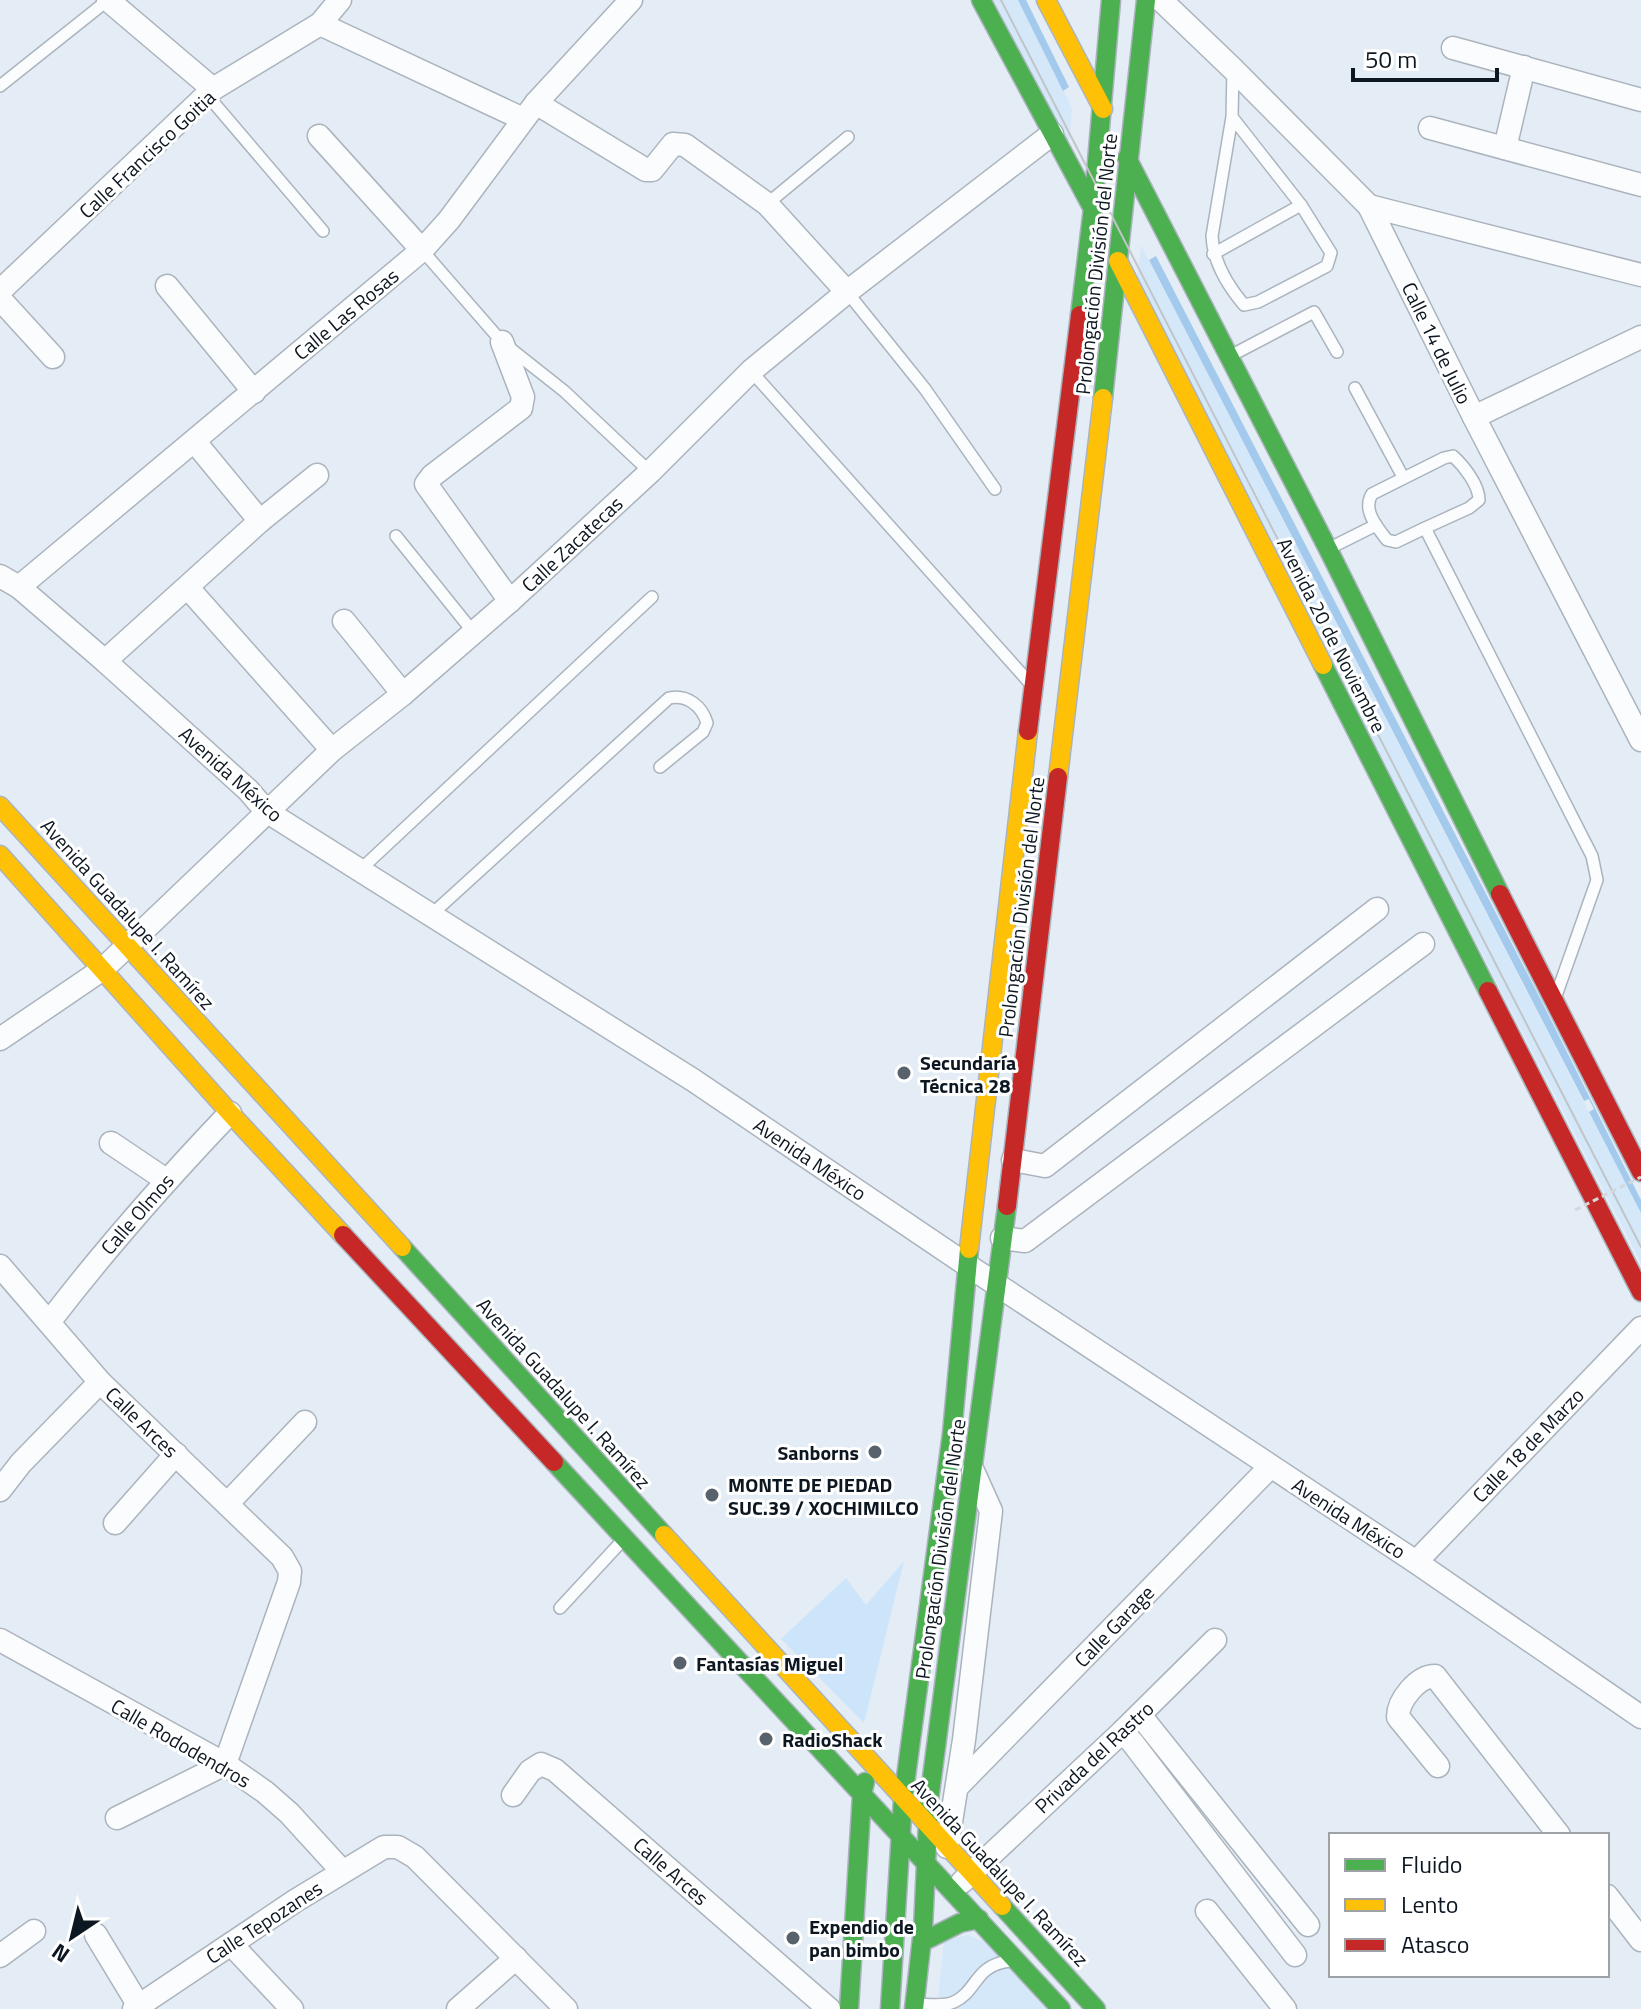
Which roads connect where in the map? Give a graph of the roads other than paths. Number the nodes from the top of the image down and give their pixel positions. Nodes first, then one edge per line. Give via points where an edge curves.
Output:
1 (108, 0) edge
2 (340, 0) edge
3 (631, 0) edge
4 (981, 0) edge
5 (1046, 0) edge
6 (1111, 0) edge
7 (1146, 0) edge
8 (1161, 0) edge
9 (320, 24) junction
10 (1453, 48) dead end
11 (1524, 67) junction
12 (1233, 69) junction
13 (0, 86) edge
14 (210, 93) junction
15 (1641, 100) edge
16 (1102, 109) junction
17 (529, 111) junction
18 (1232, 117) junction
19 (1430, 128) dead end
20 (1052, 134) junction
21 (319, 136) dead end
22 (848, 137) dead end
23 (1505, 148) junction
24 (1129, 162) junction
25 (1641, 185) edge
26 (767, 204) junction
27 (1301, 205) junction
28 (1369, 206) junction
29 (1093, 208) junction
30 (323, 231) dead end
31 (422, 250) junction
32 (1213, 254) junction
33 (1119, 265) junction
34 (1641, 275) edge
35 (167, 286) dead end
36 (0, 291) edge
37 (847, 292) junction
38 (0, 299) edge
39 (1641, 337) edge
40 (502, 342) junction
41 (1337, 352) dead end
42 (53, 357) dead end
43 (1229, 357) junction
44 (751, 371) junction
45 (1355, 388) dead end
46 (254, 392) junction
47 (1474, 417) junction
48 (195, 442) junction
49 (650, 472) junction
50 (317, 475) dead end
51 (1403, 477) junction
52 (995, 489) dead end
53 (260, 521) junction
54 (1376, 525) junction
55 (1425, 528) junction
56 (396, 536) dead end
57 (1328, 549) junction
58 (9, 582) edge
59 (188, 588) junction
60 (652, 597) dead end
61 (510, 601) junction
62 (344, 621) dead end
63 (474, 633) junction
64 (105, 661) junction
65 (1033, 686) junction
66 (403, 694) junction
67 (1641, 740) edge
68 (332, 750) junction
69 (660, 767) dead end
70 (0, 806) edge
71 (266, 811) junction
72 (0, 855) edge
73 (360, 871) junction
74 (1377, 909) dead end
75 (431, 915) junction
76 (1423, 944) dead end
77 (128, 947) junction
78 (103, 969) junction
79 (1554, 999) junction
80 (0, 1039) edge
81 (230, 1113) junction
82 (1634, 1140) edge
83 (111, 1143) dead end
84 (1013, 1160) junction
85 (1641, 1174) edge
86 (166, 1180) junction
87 (1002, 1238) junction
88 (967, 1265) junction
89 (0, 1266) edge
90 (997, 1285) junction
91 (1641, 1292) edge
92 (50, 1321) junction
93 (1641, 1328) edge
94 (100, 1382) junction
95 (305, 1422) dead end
96 (952, 1433) junction
97 (176, 1454) junction
98 (1270, 1467) junction
99 (973, 1471) junction
100 (0, 1490) edge
101 (227, 1504) junction
102 (115, 1523) dead end
103 (625, 1537) junction
104 (1416, 1562) junction
105 (560, 1608) dead end
106 (0, 1640) edge
107 (1215, 1640) dead end
108 (1140, 1715) junction
109 (1641, 1717) edge
110 (913, 1724) junction
111 (1122, 1732) junction
112 (225, 1764) junction
113 (1438, 1766) dead end
114 (876, 1770) junction
115 (958, 1786) junction
116 (862, 1794) junction
117 (513, 1795) dead end
118 (903, 1799) junction
119 (876, 1809) junction
120 (117, 1818) dead end
121 (928, 1826) junction
122 (1557, 1833) edge
123 (899, 1834) junction
124 (947, 1847) junction
125 (926, 1863) junction
126 (342, 1871) junction
127 (971, 1873) junction
128 (952, 1891) junction
129 (1609, 1899) edge
130 (1207, 1911) dead end
131 (979, 1919) junction
132 (1308, 1925) dead end
133 (34, 1931) dead end
134 (96, 1935) dead end
135 (1641, 1940) edge
136 (922, 1942) junction
137 (231, 1944) junction
138 (1295, 1955) dead end
139 (0, 1956) edge
140 (516, 1958) junction
141 (1016, 1960) junction
142 (850, 2006) edge
143 (915, 2006) edge
144 (136, 2007) edge
145 (292, 2009) edge
146 (458, 2009) edge
147 (566, 2009) edge
148 (890, 2009) edge
149 (1061, 2009) edge
150 (1096, 2009) edge
151 (1285, 2009) edge

1 - 13 lane
1 - 14 street
2 - 9 street, Calle Francisco Goitia
3 - 17 street, Calle Las Rosas
4 - 20 main road, Avenida 20 de Noviembre
5 - 16 main road, Avenida 20 de Noviembre
6 - 16 main road, Prolongación División del Norte
7 - 24 main road, Prolongación División del Norte
8 - 12 street, Calle 14 de Julio
9 - 14 street, Calle Francisco Goitia
9 - 17 street
10 - 11 street
11 - 15 street
11 - 23 street
12 - 18 lane
12 - 28 street, Calle 14 de Julio
14 - 30 lane
14 - 36 street, Calle Francisco Goitia
16 - 24 main road, Avenida 20 de Noviembre
16 - 29 main road, Prolongación División del Norte
17 - 26 street via 646,170 652,170 673,144 685,145
17 - 31 street, Calle Las Rosas
18 - 27 lane
18 - 32 lane
19 - 23 street
20 - 29 main road, Avenida 20 de Noviembre
20 - 37 street, Calle Zacatecas
21 - 31 street
22 - 26 lane
23 - 25 street
24 - 33 main road, Prolongación División del Norte
24 - 43 main road, Avenida 20 de Noviembre
26 - 37 street
27 - 32 lane
27 - 32 lane via 1331,253 1327,266 1244,305
28 - 34 street
28 - 47 street, Calle 14 de Julio
29 - 33 main road, Avenida 20 de Noviembre
29 - 65 main road, Prolongación División del Norte
31 - 40 lane
31 - 46 street, Calle Las Rosas
33 - 84 main road, Prolongación División del Norte
33 - 91 main road, Avenida 20 de Noviembre
35 - 46 street
37 - 44 street, Calle Zacatecas
37 - 52 lane via 925,389
38 - 42 street
39 - 47 street
40 - 49 lane via 564,391
40 - 61 street via 523,397 521,408 426,484
41 - 43 lane via 1314,312
43 - 57 main road, Avenida 20 de Noviembre
44 - 49 street, Calle Zacatecas
44 - 65 lane
45 - 51 lane
46 - 48 street, Calle Las Rosas
47 - 67 street, Calle 14 de Julio
48 - 53 street
48 - 58 street, Calle Las Rosas
49 - 61 street, Calle Zacatecas
50 - 53 street
51 - 54 lane via 1368,499
51 - 55 lane via 1453,456 1479,493 1469,508
53 - 59 street
54 - 55 lane via 1387,540 1396,542
54 - 57 lane
55 - 79 lane via 1592,856 1597,880
56 - 63 lane
57 - 79 main road, Avenida 20 de Noviembre
58 - 64 street, Avenida México
59 - 64 street
59 - 68 street
60 - 73 lane
61 - 63 street, Calle Zacatecas
62 - 66 street
63 - 66 street, Calle Zacatecas
64 - 71 street, Avenida México
65 - 88 main road, Prolongación División del Norte
66 - 68 street, Calle Zacatecas
68 - 71 street, Calle Zacatecas
69 - 75 lane via 703,732 705,714 690,700 669,698
70 - 77 main road, Avenida Guadalupe I. Ramírez
71 - 73 street, Avenida México
71 - 77 street, Calle Zacatecas
72 - 78 main road
73 - 75 street, Avenida México
74 - 84 street via 1045,1166
75 - 88 street, Avenida México via 693,1080
76 - 87 street via 1025,1241
77 - 78 street, Calle Zacatecas
77 - 114 main road, Avenida Guadalupe I. Ramírez
78 - 80 street, Calle Zacatecas
78 - 81 main road
79 - 82 main road, Avenida 20 de Noviembre
81 - 86 street, Calle Olmos
81 - 103 main road
82 - 85 main road, Avenida 20 de Noviembre
83 - 86 street
84 - 87 main road, Prolongación División del Norte
86 - 92 street, Calle Olmos
87 - 90 main road, Prolongación División del Norte
88 - 90 street, Avenida México
88 - 96 main road, Prolongación División del Norte
89 - 92 street, Calle Arces
90 - 98 street, Avenida México
90 - 99 main road, Prolongación División del Norte
92 - 94 street, Calle Arces
93 - 104 street, Calle 18 de Marzo
94 - 97 street, Calle Arces
94 - 100 street
95 - 101 street
96 - 99 street
96 - 110 main road, Prolongación División del Norte
97 - 101 street, Calle Arces
97 - 102 street
98 - 104 street, Avenida México
98 - 115 street, Calle Garage
99 - 115 street via 991,1511
99 - 121 main road, Prolongación División del Norte
101 - 112 street, Calle Arces via 290,1571
103 - 105 lane
103 - 116 main road
104 - 109 street, Avenida México
106 - 112 street, Calle Rododendros
107 - 108 street, Privada del Rastro
108 - 111 street, Privada del Rastro
108 - 132 street
110 - 114 main road
110 - 118 main road, Prolongación División del Norte
111 - 127 street, Privada del Rastro
111 - 138 street
112 - 120 street
112 - 126 street, Calle Rododendros via 289,1813
113 - 122 street via 1398,1717 1402,1701 1427,1676 1435,1676
114 - 116 main road
114 - 118 main road, Avenida Guadalupe I. Ramírez
114 - 119 main road
115 - 124 street
116 - 119 main road
116 - 142 main road
117 - 142 street, Calle Arces via 541,1764 555,1770
118 - 121 main road, Avenida Guadalupe I. Ramírez
118 - 123 main road, Prolongación División del Norte
119 - 123 main road
119 - 142 main road
121 - 124 main road, Avenida Guadalupe I. Ramírez
121 - 125 main road, Prolongación División del Norte
123 - 125 main road
123 - 148 main road, Prolongación División del Norte
124 - 127 main road, Avenida Guadalupe I. Ramírez
125 - 128 main road
125 - 136 main road, Prolongación División del Norte
126 - 137 street, Calle Tepozanes
126 - 140 street, Calle Tepozanes via 384,1847 398,1847 415,1857
127 - 128 street, Privada del Rastro
127 - 150 main road, Avenida Guadalupe I. Ramírez
128 - 131 main road
129 - 135 street
130 - 151 street
131 - 136 main road
131 - 141 main road
133 - 139 street
134 - 144 street
136 - 143 main road, Prolongación División del Norte
137 - 144 street, Calle Tepozanes
137 - 145 street
140 - 146 street
140 - 147 street
141 - 143 lane via 985,1969 958,2000
141 - 149 main road via 1042,1996

